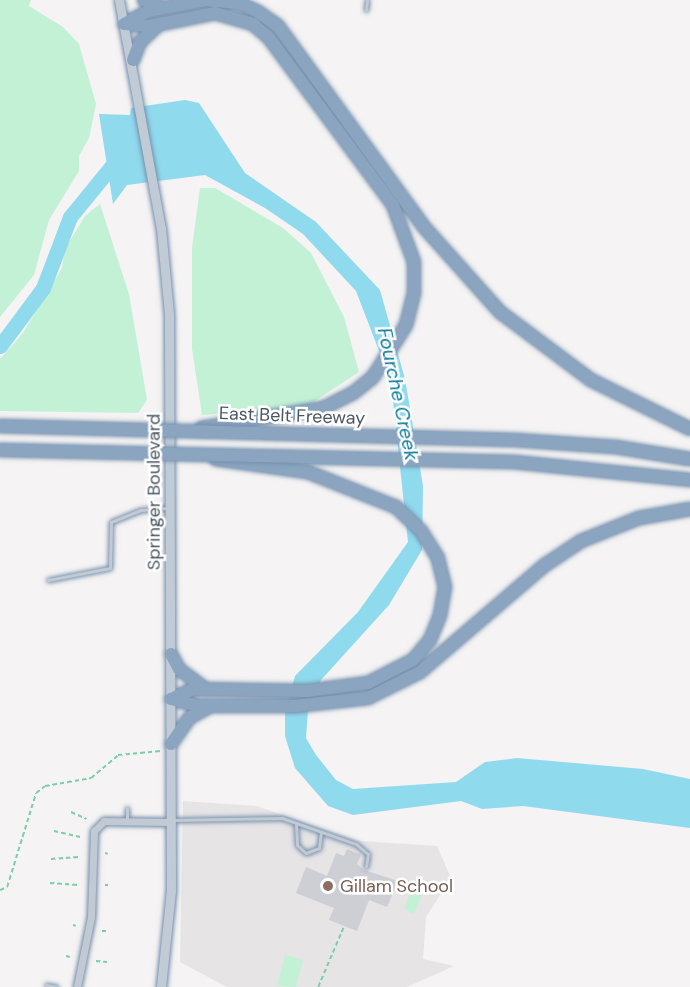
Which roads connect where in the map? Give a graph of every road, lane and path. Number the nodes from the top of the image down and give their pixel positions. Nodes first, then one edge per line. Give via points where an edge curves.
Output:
1 (119, 0) edge
2 (144, 0) edge
3 (367, 0) edge
4 (164, 8) junction
5 (366, 10) dead end
6 (124, 24) junction
7 (159, 24) junction
8 (134, 66) junction
9 (0, 426) edge
10 (690, 429) edge
11 (189, 430) junction
12 (0, 450) edge
13 (188, 453) junction
14 (690, 459) edge
15 (690, 480) edge
16 (170, 508) junction
17 (690, 509) edge
18 (48, 580) dead end
19 (171, 654) junction
20 (207, 689) junction
21 (171, 699) junction
22 (212, 706) junction
23 (170, 747) junction
24 (126, 808) dead end
25 (71, 812) dead end
26 (87, 819) dead end
27 (170, 821) junction
28 (127, 822) junction
29 (296, 824) junction
30 (66, 830) dead end
31 (54, 831) dead end
32 (321, 832) junction
33 (64, 834) junction
34 (80, 837) dead end
35 (79, 857) dead end
36 (51, 859) dead end
37 (366, 867) dead end
38 (50, 883) dead end
39 (79, 885) dead end
40 (0, 890) edge
41 (73, 925) dead end
42 (76, 926) dead end
43 (344, 926) dead end
44 (102, 931) dead end
45 (107, 931) dead end
46 (66, 956) dead end
47 (70, 957) dead end
48 (96, 961) dead end
49 (107, 963) dead end
50 (46, 985) dead end
51 (57, 987) edge
52 (78, 987) edge
53 (161, 987) edge
54 (318, 987) edge

1 - 6 main road, Springer Boulevard
2 - 4 highway
3 - 5 lane
4 - 6 highway
4 - 10 highway via 205,0 239,3 278,27 424,227 500,312 591,380
6 - 7 highway
6 - 8 main road, Springer Boulevard
7 - 8 highway via 140,42
7 - 11 highway, bridge via 190,15 232,16 269,38 393,205 408,236 414,293 395,349 373,377 353,393 324,408
8 - 16 main road, Springer Boulevard via 161,228 169,315
9 - 11 highway, East Belt Freeway, bridge
11 - 14 highway, East Belt Freeway, bridge via 535,441
12 - 13 highway, bridge
13 - 15 highway, bridge via 514,462
13 - 20 highway, bridge via 308,472 396,507 421,531 438,558 445,587 430,640 393,672 337,688
16 - 18 lane via 141,510 111,522 110,568
16 - 19 main road, Springer Boulevard
17 - 22 highway via 639,518 581,541 545,565 435,661 379,694 348,703
19 - 20 highway via 179,669
19 - 21 main road, Springer Boulevard
20 - 21 highway via 193,689
21 - 22 highway
21 - 23 main road, Springer Boulevard
22 - 23 highway via 189,718
23 - 27 main road, Springer Boulevard
23 - 40 path via 118,755 91,778 45,786 36,793 7,887
24 - 28 lane
25 - 26 path
27 - 28 street
27 - 29 lane via 282,818
27 - 53 main road, Springer Boulevard via 170,927
28 - 52 street via 104,821 94,831 91,917
29 - 32 lane
29 - 32 lane via 297,844 306,853 319,848
30 - 33 path
31 - 33 path
32 - 37 lane via 356,844 368,854
33 - 34 path
35 - 36 path
38 - 39 path
41 - 42 path
43 - 54 path
44 - 45 path
46 - 47 path
48 - 49 path
50 - 51 lane

